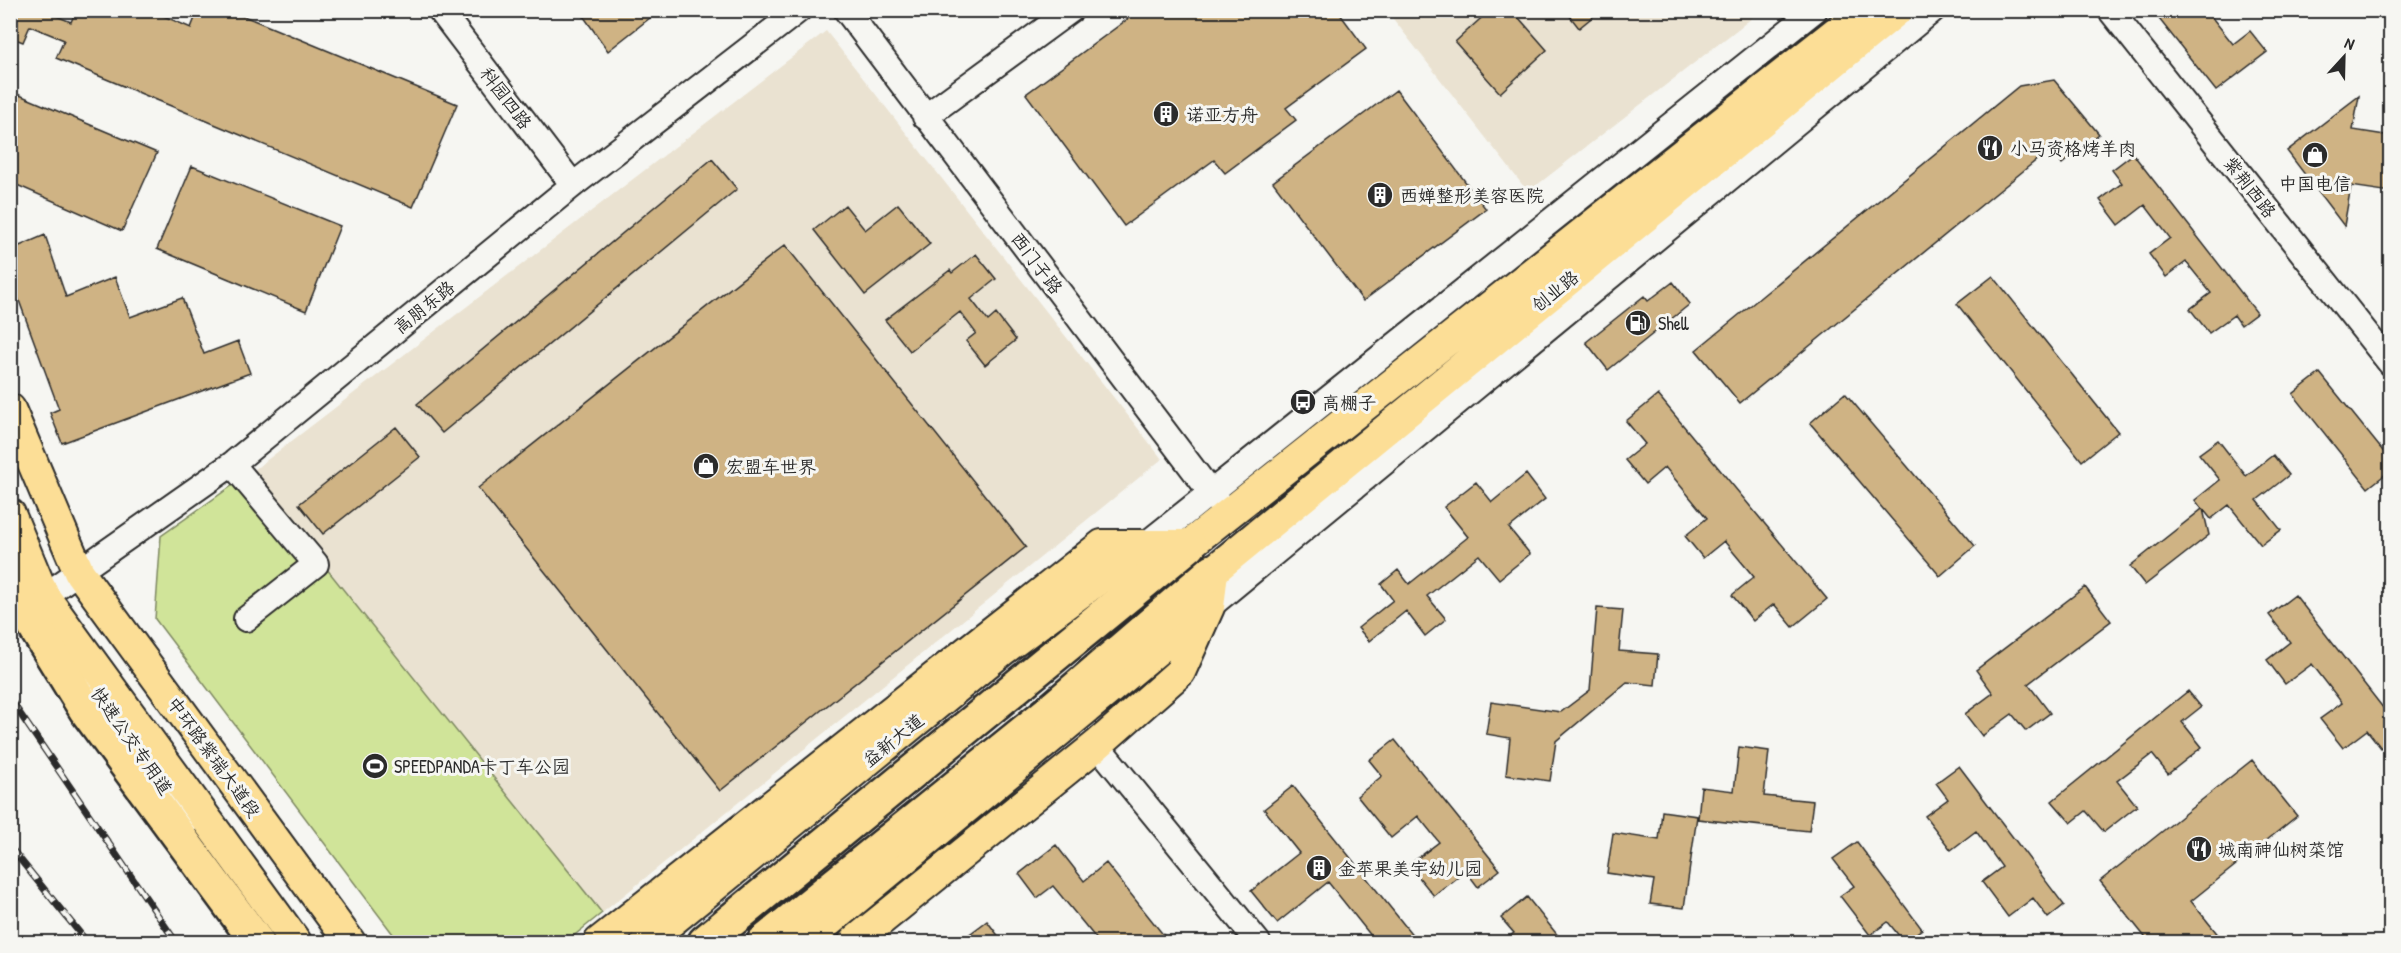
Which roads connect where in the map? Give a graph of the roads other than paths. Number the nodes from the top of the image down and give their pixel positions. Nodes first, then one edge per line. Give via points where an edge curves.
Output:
1 (440, 10) edge
2 (799, 10) edge
3 (846, 10) edge
4 (1071, 10) edge
5 (1815, 10) edge
6 (1864, 10) edge
7 (1898, 10) edge
8 (1933, 10) edge
9 (2110, 10) edge
10 (925, 117) junction
11 (573, 185) junction
12 (2391, 363) edge
13 (10, 409) edge
14 (232, 464) junction
15 (1220, 504) junction
16 (10, 514) edge
17 (10, 524) edge
18 (1145, 545) junction
19 (1189, 545) junction
20 (1213, 571) junction
21 (79, 572) junction
22 (10, 579) edge
23 (44, 596) junction
24 (1209, 607) junction
25 (246, 619) dead end
26 (1057, 720) junction
27 (1097, 745) junction
28 (610, 937) edge
29 (257, 942) edge
30 (280, 942) edge
31 (296, 942) edge
32 (350, 942) edge
33 (646, 942) edge
34 (705, 942) edge
35 (764, 942) edge
36 (804, 942) edge
37 (854, 942) edge
38 (1258, 942) edge

1 - 11 street, 科园四路
2 - 11 street, 高朋东路
3 - 10 street, 西门子路
4 - 10 street
5 - 15 street
6 - 15 main road, 创业路
7 - 20 main road, 创业路
8 - 24 street
9 - 12 street, 紫荆西路
10 - 15 street, 西门子路
11 - 14 street, 高朋东路
13 - 21 main road, 中环路紫瑞大道段
14 - 21 street, 高朋东路
14 - 25 street via 316,564
15 - 18 street
15 - 19 main road, 创业路
16 - 23 main road
17 - 30 street, 快速公交专用道 via 57,630 118,726
18 - 19 main road
18 - 28 main road via 1102,545
18 - 33 main road, 益新大道 via 1003,650
19 - 34 highway
20 - 24 main road
20 - 26 highway
21 - 23 street, 高朋东路
21 - 32 main road, 中环路紫瑞大道段
22 - 29 highway via 25,611 86,710
23 - 31 main road
24 - 26 main road
24 - 27 main road via 1180,672
26 - 35 highway
26 - 36 main road
27 - 37 main road
27 - 38 street

